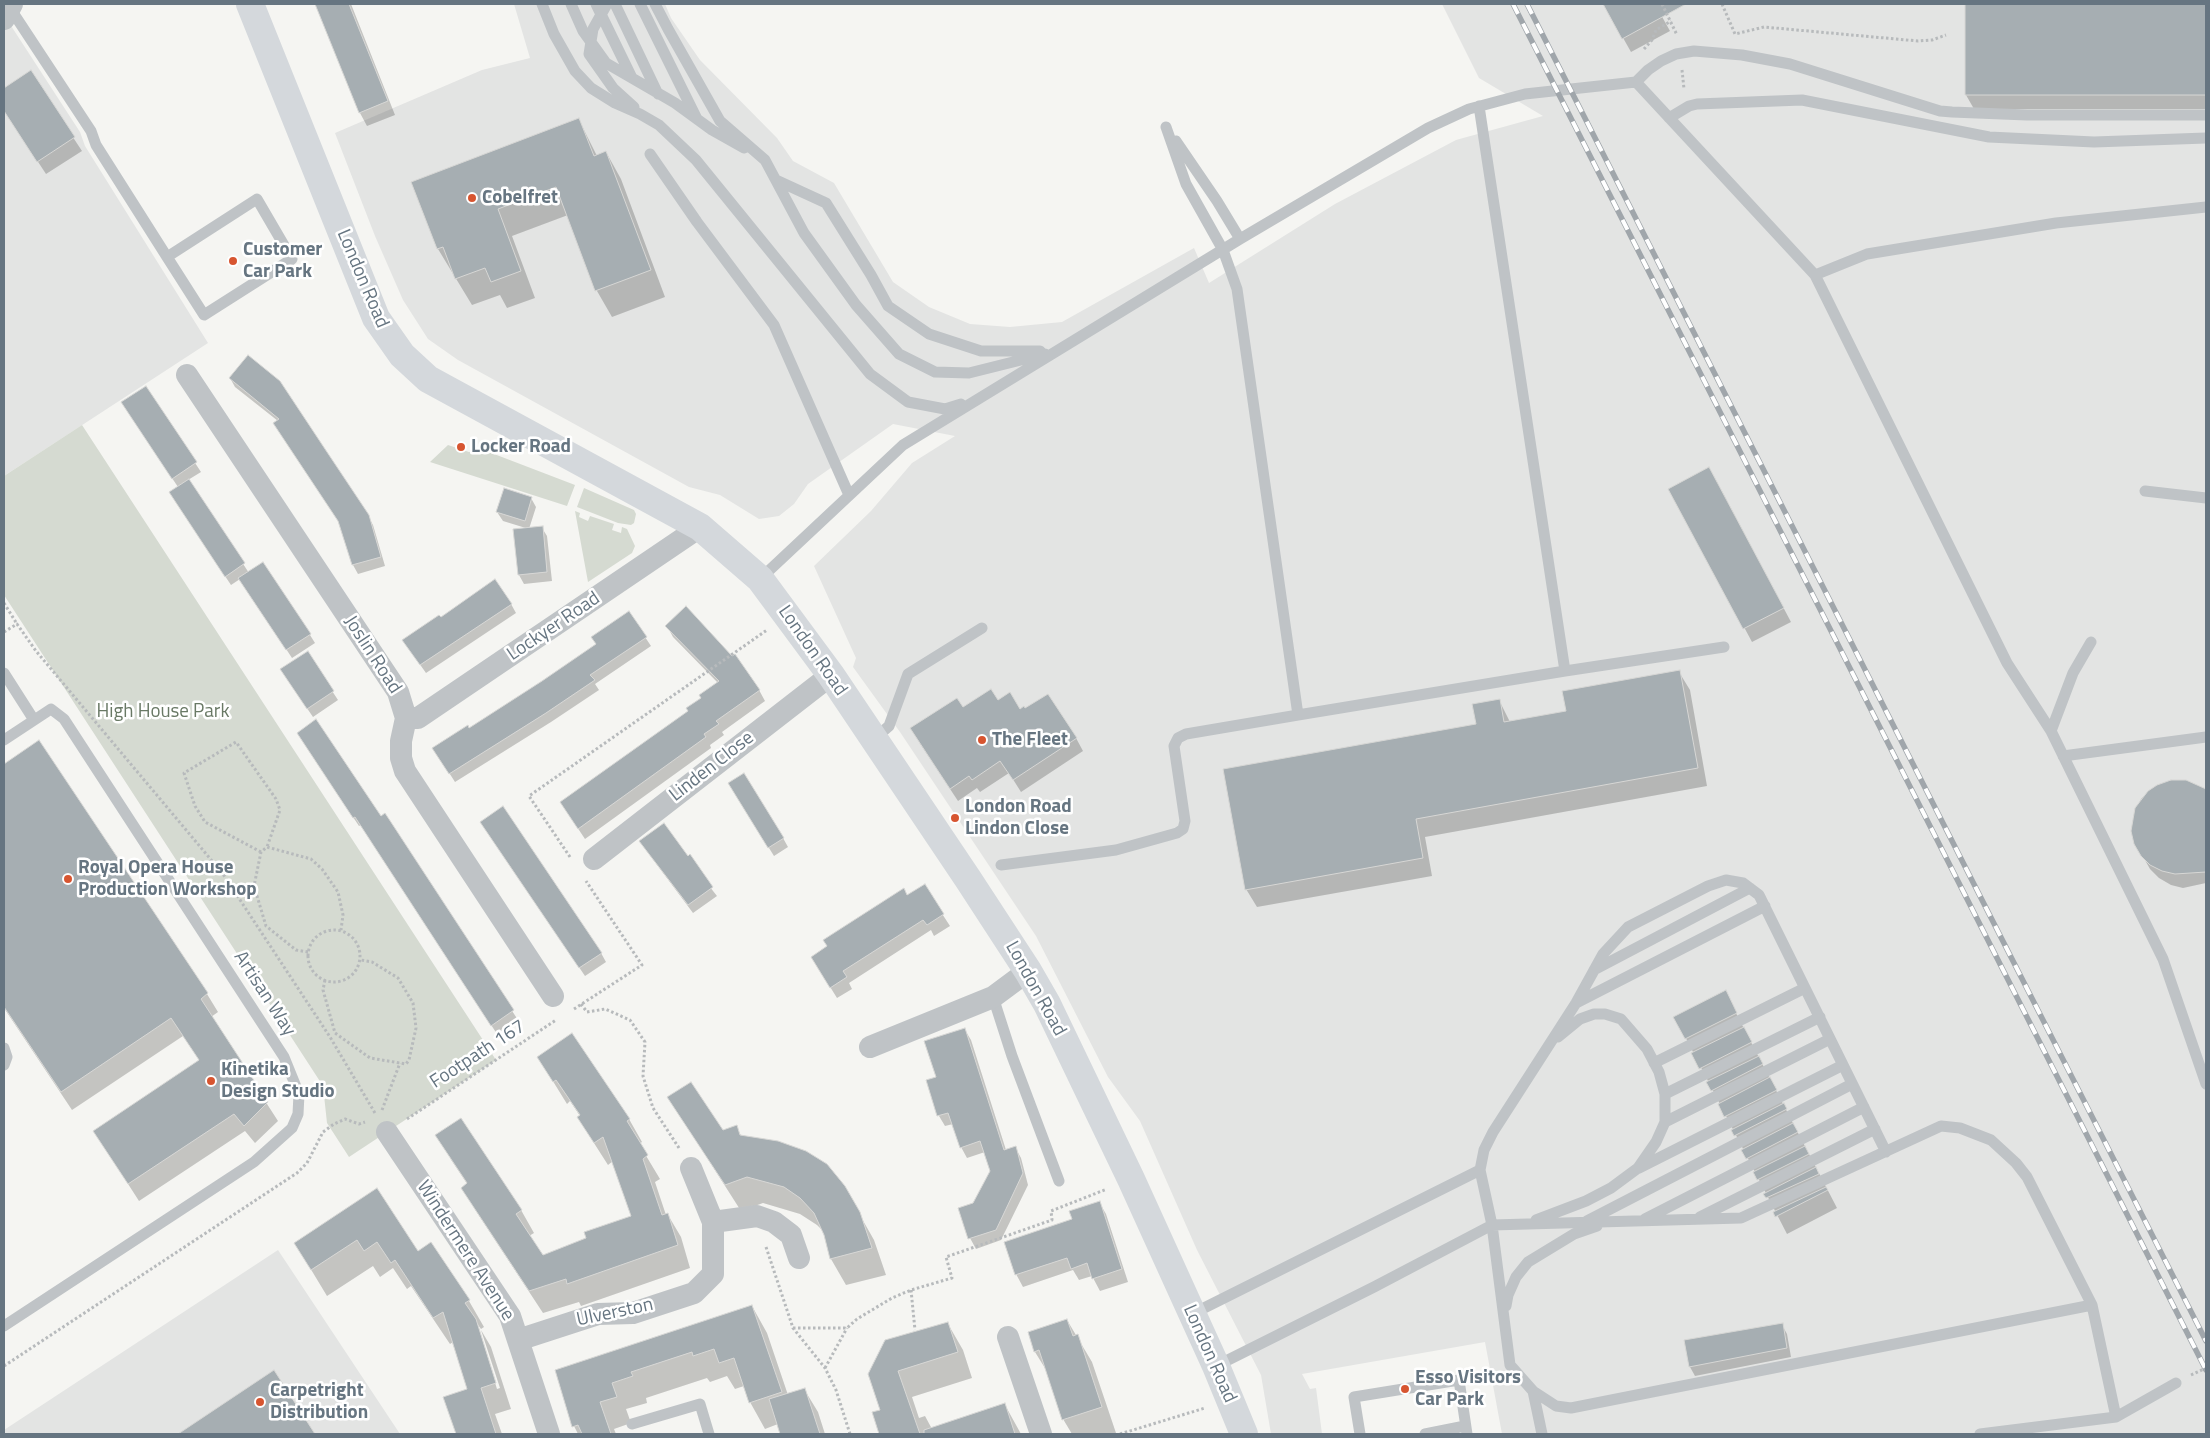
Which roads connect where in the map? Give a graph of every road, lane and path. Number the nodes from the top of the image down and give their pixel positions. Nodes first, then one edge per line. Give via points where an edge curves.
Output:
1 (250, 4) edge
2 (542, 4) edge
3 (571, 4) edge
4 (607, 4) edge
5 (615, 4) edge
6 (640, 4) edge
7 (655, 4) edge
8 (1662, 4) edge
9 (1722, 4) edge
10 (598, 9) edge
11 (8, 10) edge
12 (1671, 21) junction
13 (1946, 35) dead end
14 (591, 41) junction
15 (1640, 53) dead end
16 (1680, 53) junction
17 (632, 78) junction
18 (1636, 82) junction
19 (658, 94) junction
20 (1692, 105) junction
21 (1479, 106) junction
22 (640, 114) junction
23 (2206, 114) edge
24 (1669, 118) junction
25 (697, 119) junction
26 (2206, 138) edge
27 (650, 154) dead end
28 (765, 160) junction
29 (776, 180) junction
30 (2206, 206) edge
31 (1240, 239) junction
32 (1223, 250) junction
33 (168, 257) junction
34 (1815, 275) junction
35 (1056, 351) junction
36 (187, 375) dead end
37 (977, 400) junction
38 (2145, 491) dead end
39 (849, 495) junction
40 (2206, 498) edge
41 (700, 527) junction
42 (760, 579) junction
43 (4, 603) edge
44 (17, 624) junction
45 (982, 628) dead end
46 (4, 632) edge
47 (2091, 642) dead end
48 (1724, 647) dead end
49 (1565, 672) junction
50 (4, 673) edge
51 (831, 675) junction
52 (1298, 715) junction
53 (406, 718) junction
54 (34, 720) junction
55 (2051, 731) junction
56 (2206, 737) edge
57 (874, 739) junction
58 (4, 740) edge
59 (2063, 756) junction
60 (267, 847) junction
61 (261, 852) junction
62 (594, 859) dead end
63 (1001, 865) dead end
64 (1750, 888) junction
65 (1765, 906) junction
66 (266, 926) junction
67 (260, 930) junction
68 (341, 930) junction
69 (308, 952) junction
70 (361, 960) junction
71 (1028, 971) junction
72 (1592, 971) junction
73 (325, 980) junction
74 (1805, 988) junction
75 (553, 996) joint
76 (993, 997) junction
77 (1576, 1003) junction
78 (581, 1004) dead end
79 (1820, 1017) junction
80 (335, 1033) junction
81 (330, 1037) junction
82 (1830, 1039) junction
83 (4, 1048) edge
84 (870, 1048) dead end
85 (1542, 1053) junction
86 (1654, 1063) junction
87 (4, 1064) edge
88 (400, 1064) junction
89 (1843, 1065) junction
90 (1852, 1084) junction
91 (2206, 1084) edge
92 (1665, 1094) junction
93 (1864, 1107) junction
94 (1665, 1122) junction
95 (382, 1124) junction
96 (1875, 1129) junction
97 (1886, 1152) junction
98 (691, 1168) joint
99 (1638, 1168) junction
100 (1480, 1170) junction
101 (1131, 1179) junction
102 (1059, 1181) dead end
103 (757, 1216) junction
104 (1695, 1220) junction
105 (1641, 1221) junction
106 (714, 1222) junction
107 (1584, 1222) junction
108 (1611, 1222) junction
109 (1526, 1224) junction
110 (1492, 1225) junction
111 (799, 1258) dead end
112 (911, 1290) junction
113 (2092, 1305) junction
114 (1192, 1314) junction
115 (1505, 1317) junction
116 (4, 1326) edge
117 (793, 1328) junction
118 (847, 1328) junction
119 (915, 1330) dead end
120 (1008, 1337) dead end
121 (518, 1340) junction
122 (4, 1366) edge
123 (1216, 1366) junction
124 (825, 1368) junction
125 (2176, 1383) dead end
126 (1534, 1391) junction
127 (1230, 1400) junction
128 (2116, 1417) junction
129 (632, 1424) dead end
130 (1466, 1430) edge
131 (549, 1434) edge
132 (709, 1434) edge
133 (850, 1434) edge
134 (1041, 1434) edge
135 (1120, 1434) edge
136 (1244, 1434) edge
137 (1360, 1434) edge
138 (1425, 1434) edge
139 (1542, 1434) edge
140 (1980, 1434) edge

1 - 41 street, London Road via 376,318 402,355 436,384
2 - 22 lane via 575,71 591,88
3 - 14 lane
4 - 10 lane
5 - 19 lane
6 - 25 lane
7 - 28 lane via 720,120
8 - 12 path
9 - 13 path via 1734,34 1768,27 1918,41 1930,41
10 - 14 lane
10 - 17 lane
11 - 33 lane via 91,131 96,145
12 - 15 path via 1656,30
12 - 16 path
14 - 17 lane via 606,63
14 - 22 lane via 589,54 613,88
16 - 18 lane via 1648,70
16 - 20 path via 1685,95
16 - 23 lane via 1742,55 1790,64 1952,112
17 - 19 lane
18 - 21 lane via 1526,94
18 - 24 lane
19 - 25 lane
20 - 24 lane
20 - 26 lane via 1802,100 1963,133 2033,140 2094,142
21 - 31 lane via 1428,128
21 - 49 lane
22 - 37 lane via 659,125 696,160 870,374 908,402 945,409
24 - 34 lane
25 - 28 lane
27 - 39 lane via 774,325
28 - 29 lane
29 - 35 lane via 826,203 888,306 930,334 981,351
29 - 35 lane via 804,233 856,305 899,354 935,372 969,373
30 - 34 lane via 2056,223 1867,254
31 - 32 lane
31 - 32 lane via 1166,127 1186,184
32 - 35 lane
32 - 52 lane via 1237,289
33 - 33 lane via 257,199 292,259 204,315
34 - 55 lane via 2007,663
35 - 37 lane
36 - 53 street, Joslin Road via 398,692
37 - 39 lane via 903,445
38 - 40 lane
39 - 42 lane
41 - 42 street, London Road
41 - 53 street, Lockyer Road via 418,718
42 - 51 street, London Road
43 - 44 path
44 - 46 path
44 - 67 path via 36,651 223,874
45 - 57 lane via 908,674 889,726
47 - 55 lane via 2073,673
48 - 49 lane
49 - 52 lane
50 - 54 lane
51 - 57 street, London Road
51 - 62 street, Linden Close
52 - 63 lane via 1178,738 1174,746 1185,821 1178,833 1116,850
53 - 75 street, Joslin Road via 401,741 405,771
54 - 58 lane
54 - 116 lane, Artisan Way via 51,709 64,719 284,1057 299,1094 298,1114 292,1128 254,1162
55 - 59 lane
56 - 59 lane
57 - 71 street, London Road
59 - 91 lane via 2162,959
60 - 61 path
60 - 61 path via 280,810 276,798 236,742 184,774 195,806 205,822
60 - 68 path via 311,859 322,869 338,892 343,915
61 - 66 path via 254,886
64 - 65 lane
64 - 72 lane
64 - 72 lane via 1743,883 1726,880 1628,927
65 - 74 lane
65 - 77 lane
66 - 67 path
66 - 69 path via 296,950
67 - 81 path
68 - 69 path via 324,931 316,936
68 - 70 path via 356,941
69 - 73 path via 309,964 315,974
70 - 73 path via 348,979
70 - 88 path via 372,962 398,978 413,1003 416,1028 411,1052 406,1064
71 - 76 street
71 - 101 street, London Road
72 - 77 lane
73 - 80 path via 323,990
74 - 79 lane
74 - 86 lane
75 - 95 path, Footpath 167 via 565,1015
76 - 84 street
76 - 102 lane
77 - 85 lane
78 - 98 path via 587,1012 605,1009 630,1020 645,1042 643,1076 653,1108
79 - 82 lane
79 - 92 lane
80 - 81 path
80 - 88 path via 370,1058
81 - 95 path
82 - 89 lane
82 - 94 lane
83 - 87 lane via 7,1057
85 - 86 lane via 1580,1019 1605,1014 1620,1019 1647,1049
85 - 100 lane via 1493,1132 1484,1150
86 - 92 lane
88 - 95 path via 382,1110
89 - 90 lane
89 - 99 lane
90 - 93 lane
90 - 107 lane
92 - 94 lane
93 - 96 lane
93 - 105 lane
94 - 99 lane
95 - 121 street, Windermere Avenue via 510,1316
95 - 122 path via 358,1124 345,1119 334,1124 323,1132 307,1163 297,1173
96 - 97 lane
96 - 104 lane
97 - 104 lane via 1741,1218
97 - 113 lane via 1941,1126 1960,1128 1991,1140 2027,1177
98 - 106 street, Ulverston
99 - 109 lane via 1586,1201
100 - 110 lane
100 - 114 lane
101 - 112 path via 1051,1211 1052,1220 946,1257 952,1278
101 - 114 street, London Road
103 - 106 street
103 - 111 street via 774,1222 792,1235
103 - 117 path
104 - 105 lane
105 - 108 lane
106 - 121 street, Ulverston via 714,1274 694,1293 633,1313 598,1314
107 - 108 lane
107 - 109 lane
108 - 115 lane via 1574,1234 1528,1262 1508,1295
109 - 110 lane
110 - 115 lane
110 - 123 lane
112 - 118 path via 892,1298
112 - 119 path
113 - 126 lane via 1571,1408 1556,1406
113 - 128 lane
114 - 123 street, London Road
115 - 126 lane via 1510,1365
117 - 118 path
117 - 124 path
118 - 124 path
120 - 134 street
121 - 131 street, Windermere Avenue
123 - 127 street, London Road
124 - 133 path
125 - 128 lane
126 - 139 lane
127 - 135 path
127 - 136 street, London Road
128 - 140 lane
129 - 132 lane via 700,1404
130 - 137 lane via 1459,1380 1354,1397
130 - 138 lane

